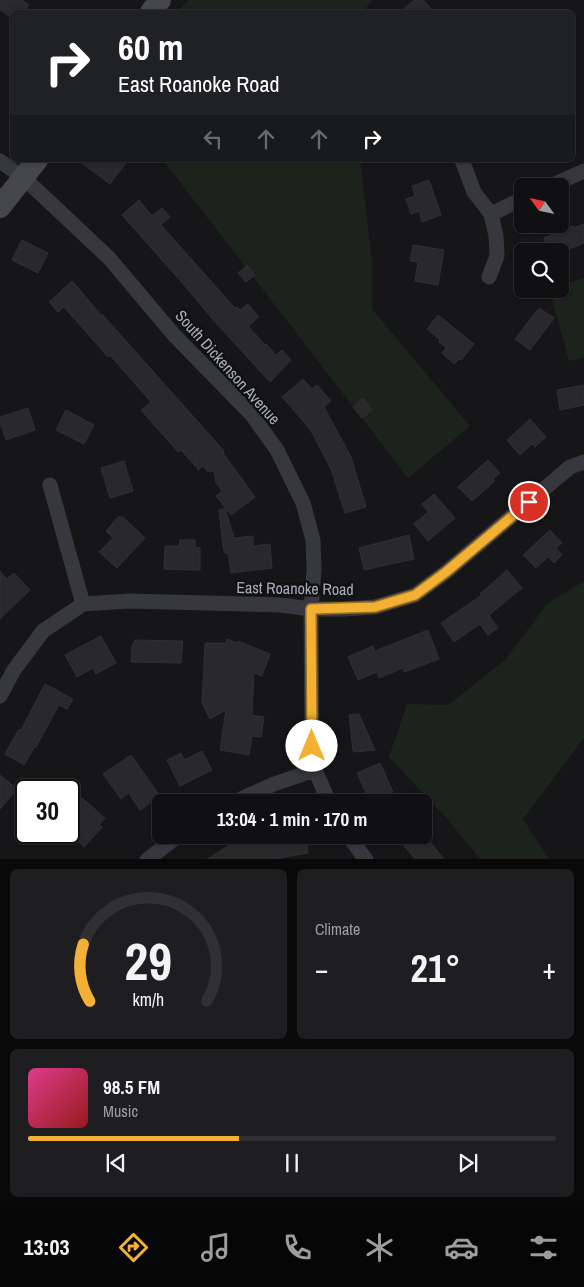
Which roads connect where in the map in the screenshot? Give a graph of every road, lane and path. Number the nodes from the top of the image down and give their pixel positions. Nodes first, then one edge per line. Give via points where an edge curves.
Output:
1 (0, 161) edge
2 (36, 162) edge
3 (463, 162) edge
4 (584, 171) edge
5 (24, 178) junction
6 (568, 178) edge
7 (514, 203) edge
8 (0, 207) edge
9 (491, 214) junction
10 (489, 277) dead end
11 (584, 462) edge
12 (50, 485) dead end
13 (83, 604) junction
14 (311, 609) junction
15 (0, 696) edge
16 (315, 770) junction
17 (252, 794) edge
18 (326, 794) edge
19 (167, 844) edge
20 (354, 844) edge
21 (148, 859) edge
22 (365, 859) edge

1 - 5 street, South Dickenson Avenue
2 - 5 main road
3 - 9 street via 474,192
4 - 6 street
5 - 8 main road
5 - 14 street, South Dickenson Avenue via 109,258 174,335 252,415 278,450 303,503 313,540
7 - 9 street
9 - 10 street via 497,256
11 - 14 street, East Roanoke Road via 570,467 415,595 375,607
12 - 13 street
13 - 14 street, East Roanoke Road via 129,601 282,605
13 - 15 street via 43,631 14,670
14 - 16 street, South Dickenson Avenue
16 - 17 street
16 - 18 street, South Dickenson Avenue
19 - 21 street
20 - 22 street

